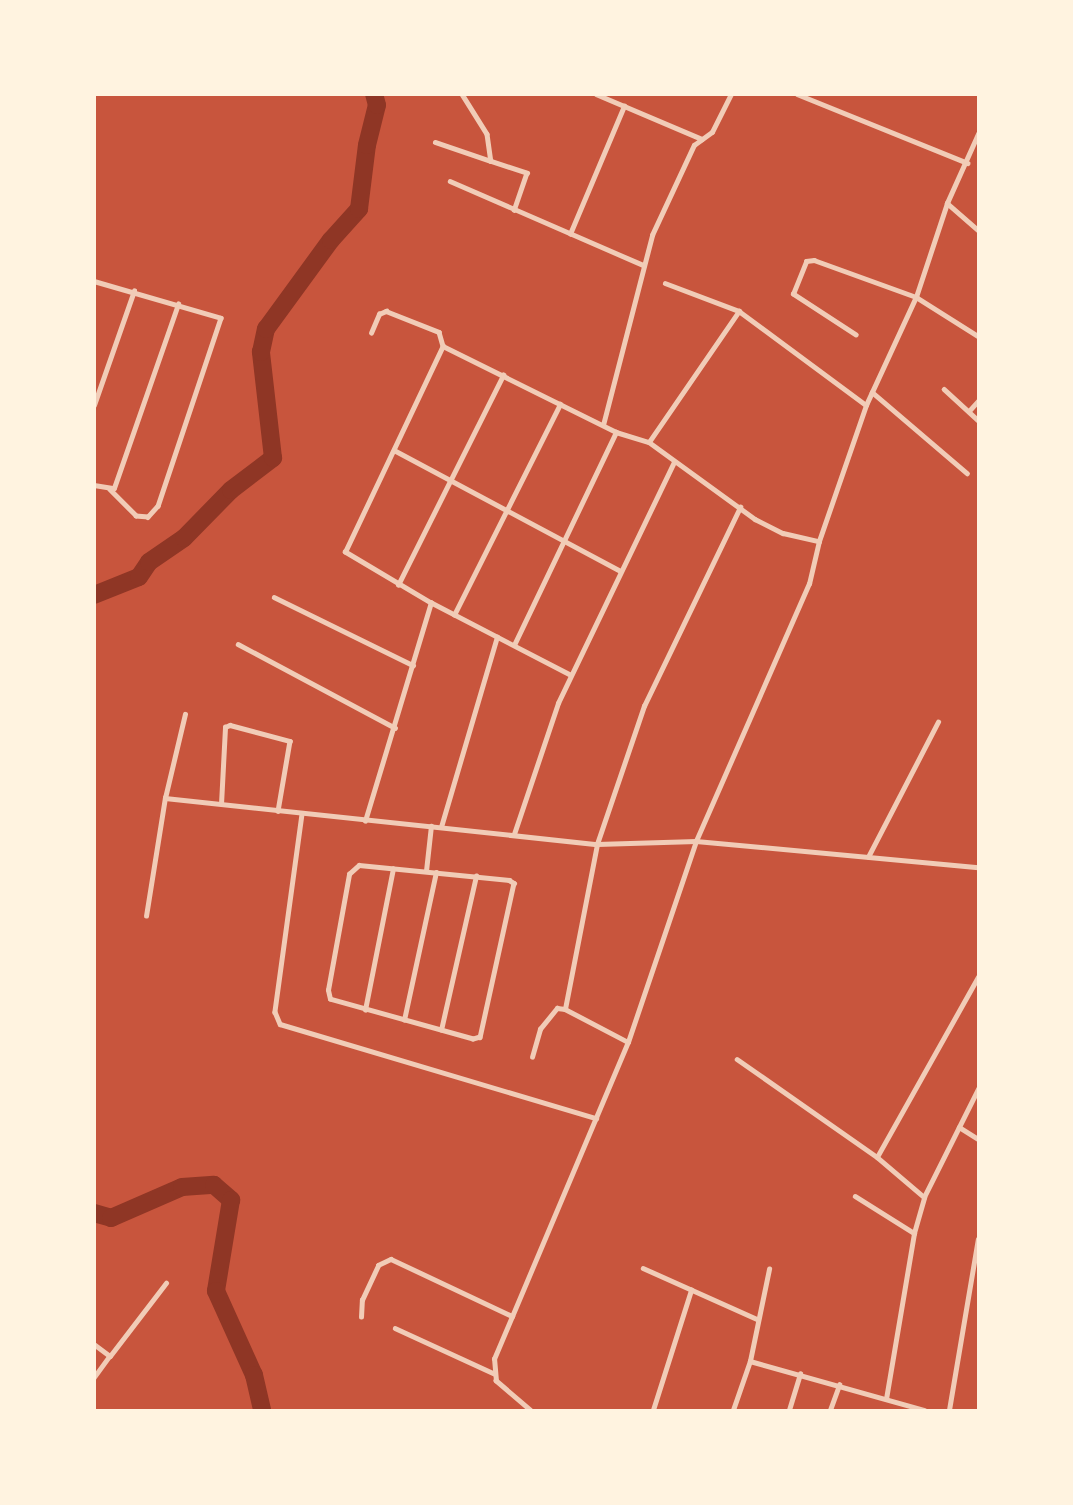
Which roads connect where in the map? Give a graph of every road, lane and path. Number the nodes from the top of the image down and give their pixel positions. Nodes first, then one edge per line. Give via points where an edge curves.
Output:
1 (462, 94) edge
2 (596, 94) edge
3 (731, 94) edge
4 (797, 94) edge
5 (624, 106) junction
6 (978, 134) edge
7 (702, 138) junction
8 (435, 142) dead end
9 (491, 161) junction
10 (968, 163) junction
11 (450, 181) dead end
12 (946, 203) junction
13 (514, 210) junction
14 (978, 230) edge
15 (570, 234) junction
16 (643, 265) junction
17 (94, 281) edge
18 (665, 283) dead end
19 (134, 291) junction
20 (916, 297) junction
21 (178, 304) junction
22 (739, 311) junction
23 (371, 333) dead end
24 (856, 335) dead end
25 (978, 336) edge
26 (443, 346) junction
27 (503, 375) junction
28 (944, 389) dead end
29 (872, 392) junction
30 (978, 401) edge
31 (560, 404) junction
32 (94, 405) edge
33 (866, 405) junction
34 (969, 411) junction
35 (978, 420) edge
36 (603, 425) junction
37 (616, 432) junction
38 (649, 442) junction
39 (394, 450) junction
40 (674, 462) junction
41 (967, 473) dead end
42 (451, 480) junction
43 (94, 485) edge
44 (110, 490) junction
45 (740, 507) junction
46 (507, 509) junction
47 (566, 540) junction
48 (819, 541) junction
49 (621, 571) junction
50 (398, 585) junction
51 (274, 597) dead end
52 (432, 603) junction
53 (454, 615) junction
54 (497, 637) junction
55 (238, 644) dead end
56 (514, 645) junction
57 (413, 664) junction
58 (570, 675) junction
59 (185, 714) dead end
60 (938, 722) dead end
61 (394, 728) junction
62 (165, 798) junction
63 (221, 804) junction
64 (278, 811) junction
65 (302, 814) junction
66 (365, 820) junction
67 (431, 826) junction
68 (441, 827) junction
69 (514, 834) junction
70 (696, 841) junction
71 (597, 844) junction
72 (868, 857) junction
73 (978, 867) edge
74 (393, 869) junction
75 (426, 872) junction
76 (436, 873) junction
77 (476, 876) junction
78 (146, 916) dead end
79 (978, 977) edge
80 (565, 1009) junction
81 (365, 1010) junction
82 (404, 1020) junction
83 (441, 1030) junction
84 (628, 1042) junction
85 (532, 1057) dead end
86 (737, 1059) dead end
87 (978, 1089) edge
88 (596, 1118) junction
89 (959, 1127) junction
90 (978, 1139) edge
91 (877, 1157) junction
92 (855, 1196) dead end
93 (924, 1197) junction
94 (914, 1233) junction
95 (978, 1239) edge
96 (643, 1268) dead end
97 (769, 1269) dead end
98 (166, 1283) dead end
99 (691, 1290) junction
100 (512, 1316) junction
101 (361, 1317) dead end
102 (757, 1319) junction
103 (395, 1328) dead end
104 (94, 1344) edge
105 (110, 1356) junction
106 (750, 1361) junction
107 (493, 1373) junction
108 (800, 1374) junction
109 (94, 1378) edge
110 (838, 1385) junction
111 (886, 1399) junction
112 (530, 1410) edge
113 (653, 1410) edge
114 (733, 1410) edge
115 (789, 1410) edge
116 (830, 1410) edge
117 (924, 1410) edge
118 (949, 1410) edge

1 - 9 street via 487,134
2 - 5 street
3 - 7 street via 714,130
4 - 10 street
5 - 7 street
5 - 15 street
6 - 10 street
7 - 16 street via 694,144 660,216
8 - 9 street
9 - 13 street via 527,173
10 - 12 street
11 - 13 street
12 - 14 street
12 - 20 street
13 - 15 street
15 - 16 street
16 - 36 street
17 - 19 street
18 - 22 street
19 - 21 street
19 - 32 street
20 - 24 street via 814,260 806,261 794,296
20 - 25 street
20 - 29 street
21 - 44 street via 114,488
21 - 44 street via 221,318 158,506 148,517 136,516
22 - 33 street
22 - 38 street
23 - 26 street via 381,311 386,310 439,332
26 - 27 street
26 - 39 street
27 - 31 street
27 - 42 street
28 - 34 street
29 - 33 street
29 - 41 street
30 - 34 street
31 - 36 street
31 - 46 street
33 - 48 street
34 - 35 street
36 - 37 street
37 - 38 street
37 - 47 street
38 - 40 street
39 - 42 street
39 - 50 street via 345,549 349,558
40 - 45 street
40 - 49 street
42 - 46 street
42 - 50 street
43 - 44 street
45 - 48 street via 776,530
45 - 71 street via 650,690
46 - 47 street
46 - 53 street
47 - 49 street
47 - 56 street
48 - 70 street via 809,584
49 - 58 street
50 - 52 street
51 - 57 street
52 - 53 street
52 - 57 street
53 - 54 street
54 - 56 street
54 - 68 street
55 - 61 street
56 - 58 street
57 - 61 street
58 - 69 street
59 - 62 street
60 - 72 street
61 - 66 street
62 - 63 street
62 - 78 street
63 - 64 street
63 - 64 street via 225,728 230,725 290,741
64 - 65 street
65 - 66 street
65 - 88 street via 275,1012 280,1024
66 - 67 street
67 - 68 street
67 - 75 street
68 - 69 street
69 - 71 street
70 - 71 street
70 - 72 street
70 - 84 street
71 - 80 street
72 - 73 street
74 - 75 street
74 - 81 street
74 - 81 street via 357,866 349,874 328,994 332,1001
75 - 76 street
76 - 77 street
76 - 82 street
77 - 83 street
77 - 83 street via 509,880 514,887 483,1032 476,1039
79 - 91 street
80 - 84 street
80 - 85 street via 554,1009 543,1024
81 - 82 street
82 - 83 street
84 - 88 street
86 - 91 street
87 - 89 street
88 - 100 street
89 - 90 street
89 - 93 street
91 - 93 street
92 - 94 street
93 - 94 street
94 - 111 street
95 - 118 street
96 - 99 street
97 - 102 street
98 - 105 street
99 - 102 street
99 - 113 street
100 - 101 street via 391,1259 378,1265 362,1300
100 - 107 street via 494,1359
102 - 106 street
103 - 107 street
104 - 105 street
105 - 109 street
106 - 108 street
106 - 114 street
107 - 112 street
108 - 110 street
108 - 115 street
110 - 111 street
110 - 116 street
111 - 117 street

